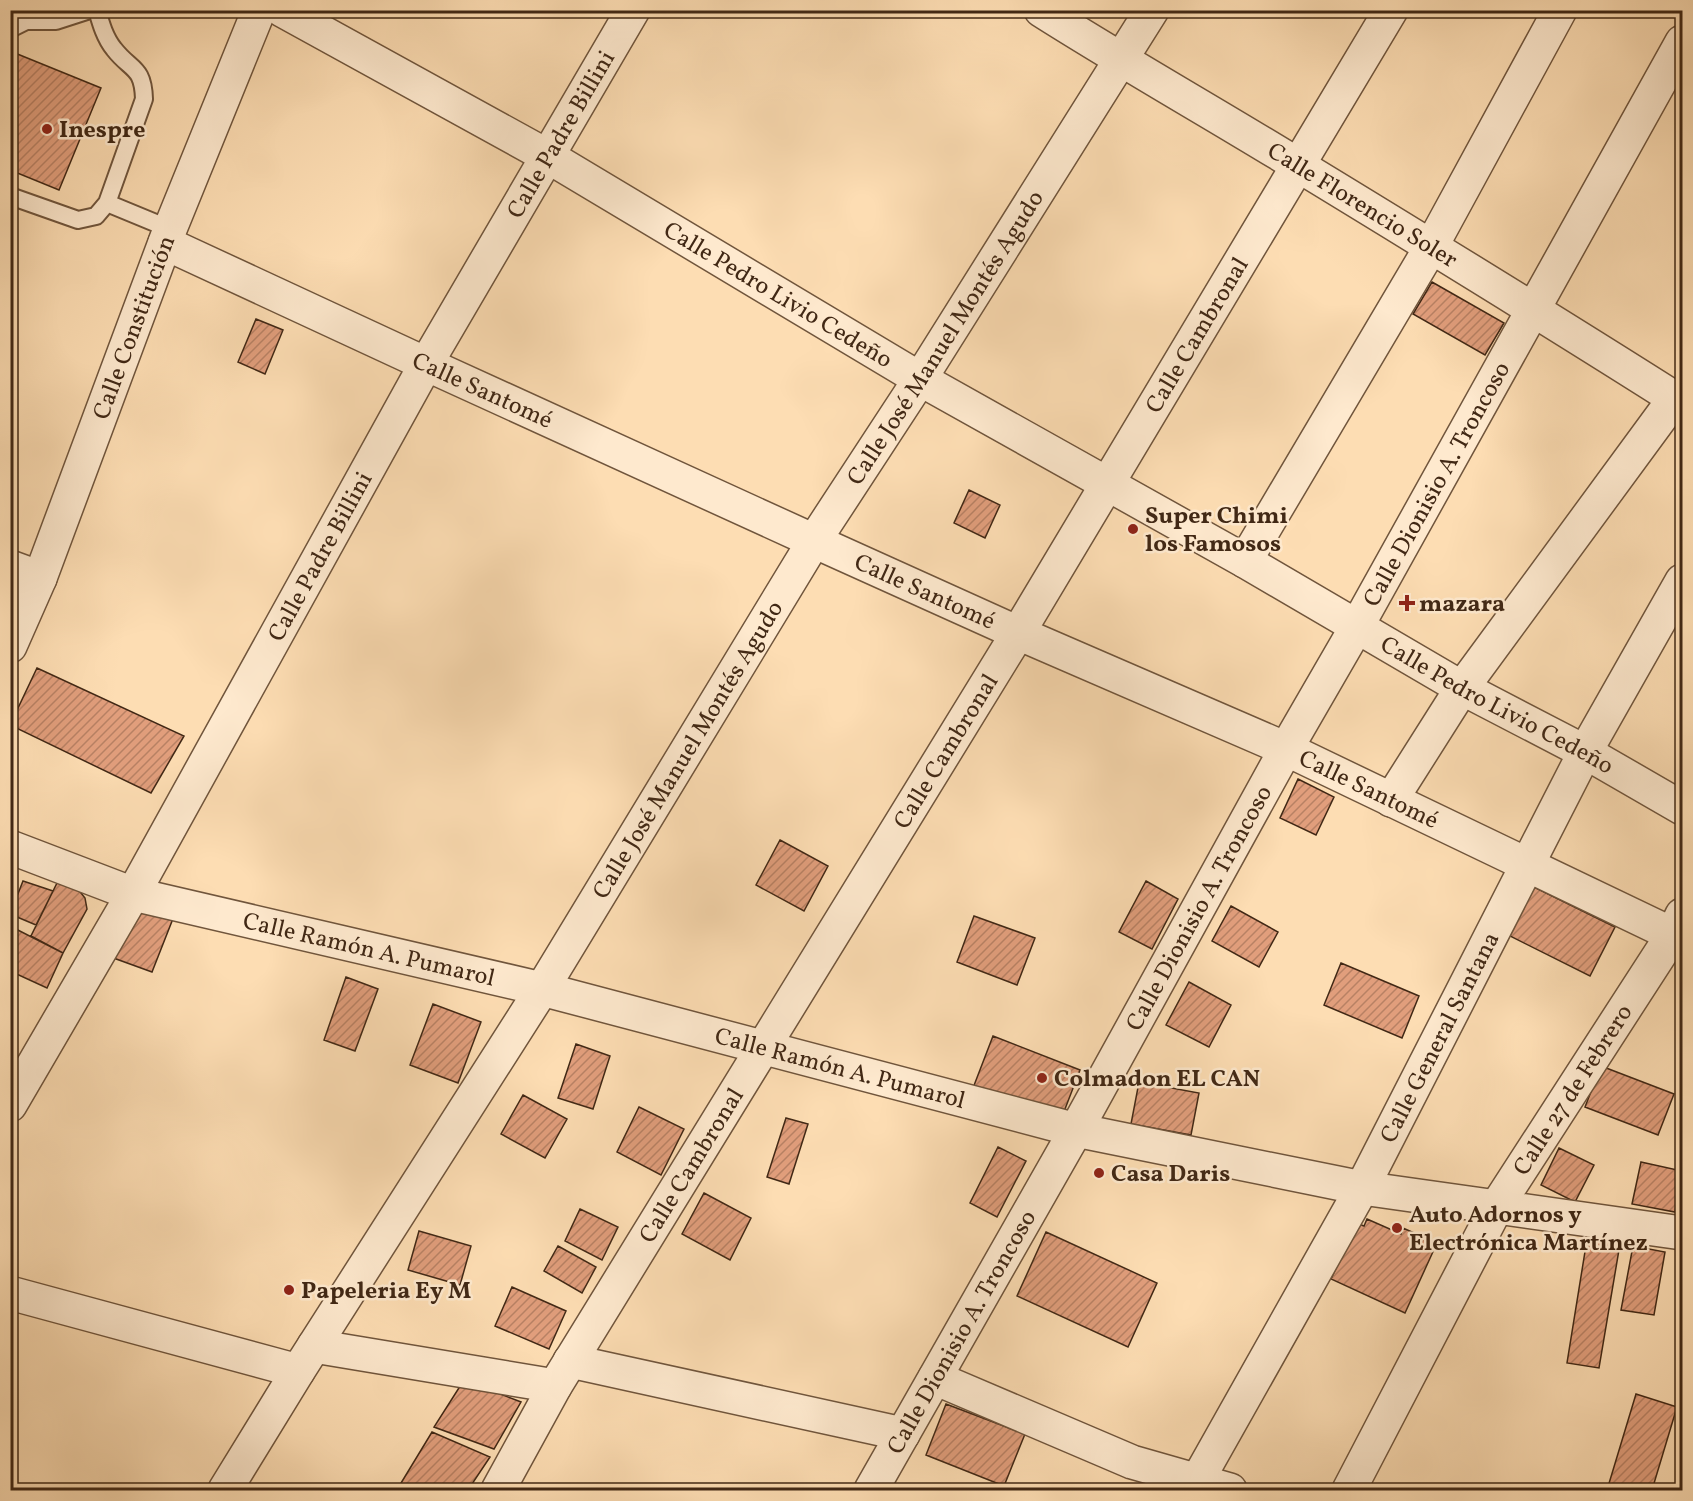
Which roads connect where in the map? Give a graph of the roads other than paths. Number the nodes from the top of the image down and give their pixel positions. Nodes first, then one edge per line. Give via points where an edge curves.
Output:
1 (90, 10) edge
2 (97, 10) edge
3 (259, 10) edge
4 (282, 10) edge
5 (633, 10) edge
6 (1041, 10) edge
7 (1152, 10) edge
8 (1391, 10) edge
9 (1560, 10) edge
10 (10, 29) edge
11 (1683, 42) edge
12 (1121, 61) junction
13 (549, 157) junction
14 (1299, 166) junction
15 (10, 196) edge
16 (107, 203) junction
17 (168, 236) junction
18 (1431, 247) junction
19 (1533, 308) junction
20 (426, 364) junction
21 (920, 379) junction
22 (1679, 401) edge
23 (1108, 484) junction
24 (814, 541) junction
25 (1245, 561) junction
26 (25, 573) edge
27 (1683, 581) edge
28 (1356, 628) junction
29 (1018, 633) junction
30 (10, 646) edge
31 (1462, 688) junction
32 (1286, 749) junction
33 (1585, 752) junction
34 (1391, 800) junction
35 (1683, 808) edge
36 (10, 847) edge
37 (1528, 863) junction
38 (133, 894) junction
39 (1679, 929) edge
40 (542, 989) junction
41 (762, 1048) junction
42 (10, 1105) edge
43 (1076, 1130) junction
44 (1362, 1188) junction
45 (1497, 1206) junction
46 (1683, 1233) edge
47 (10, 1293) edge
48 (306, 1358) junction
49 (563, 1374) junction
50 (935, 1378) junction
51 (903, 1434) junction
52 (1195, 1486) edge
53 (225, 1491) edge
54 (498, 1491) edge
55 (871, 1491) edge
56 (1230, 1491) edge
57 (1349, 1491) edge

1 - 10 lane via 56,21 26,21
2 - 16 lane via 114,49 136,69 144,84 144,99
3 - 17 street, Calle Constitución
4 - 13 street, Calle Pedro Livio Cedeño
5 - 13 street, Calle Padre Billini
6 - 12 street, Calle Florencio Soler
7 - 12 street, Calle José Manuel Montés Agudo
8 - 14 street, Calle Cambronal
9 - 18 street
11 - 19 street, Calle Dionisio A. Troncoso
12 - 14 street, Calle Florencio Soler
12 - 21 street, Calle José Manuel Montés Agudo
13 - 20 street, Calle Padre Billini
13 - 21 street, Calle Pedro Livio Cedeño
14 - 18 street, Calle Florencio Soler
14 - 23 street, Calle Cambronal
15 - 16 lane via 78,220 96,216
16 - 17 lane
17 - 20 street, Calle Santomé
17 - 26 street, Calle Constitución
18 - 19 street, Calle Florencio Soler
18 - 25 street
19 - 22 street, Calle Florencio Soler
19 - 28 street, Calle Dionisio A. Troncoso
20 - 24 street, Calle Santomé
20 - 38 street, Calle Padre Billini
21 - 23 street, Calle Pedro Livio Cedeño
21 - 24 street, Calle José Manuel Montés Agudo
22 - 31 street
23 - 25 street, Calle Pedro Livio Cedeño
23 - 29 street, Calle Cambronal
24 - 29 street, Calle Santomé
24 - 40 street, Calle José Manuel Montés Agudo
25 - 28 street, Calle Pedro Livio Cedeño
26 - 30 street, Calle Constitución
27 - 33 street, Calle General Santana
28 - 31 street, Calle Pedro Livio Cedeño
28 - 32 street, Calle Dionisio A. Troncoso
29 - 32 street, Calle Santomé
29 - 41 street, Calle Cambronal
31 - 33 street, Calle Pedro Livio Cedeño
31 - 34 street
32 - 34 street, Calle Santomé
32 - 43 street, Calle Dionisio A. Troncoso
33 - 35 street, Calle Pedro Livio Cedeño
33 - 37 street, Calle General Santana
34 - 37 street, Calle Santomé
36 - 38 street, Calle Ramón A. Pumarol
37 - 39 street, Calle Santomé
37 - 44 street, Calle General Santana
38 - 40 street, Calle Ramón A. Pumarol
38 - 42 street, Calle Padre Billini
39 - 45 street, Calle 27 de Febrero
40 - 41 street, Calle Ramón A. Pumarol
40 - 48 street, Calle José Manuel Montés Agudo
41 - 43 street, Calle Ramón A. Pumarol
41 - 49 street, Calle Cambronal
43 - 44 street, Calle Ramón A. Pumarol
43 - 50 street, Calle Dionisio A. Troncoso
44 - 45 street, Calle Ramón A. Pumarol
44 - 52 street, Calle General Santana
45 - 46 street, Calle Ramón A. Pumarol
45 - 57 street, Calle 27 de Febrero
47 - 48 street
48 - 49 street
48 - 53 street, Calle José Manuel Montés Agudo
49 - 51 street
49 - 54 street, Calle Cambronal
50 - 51 street, Calle Dionisio A. Troncoso
50 - 52 street
51 - 55 street, Calle Dionisio A. Troncoso
52 - 56 street

